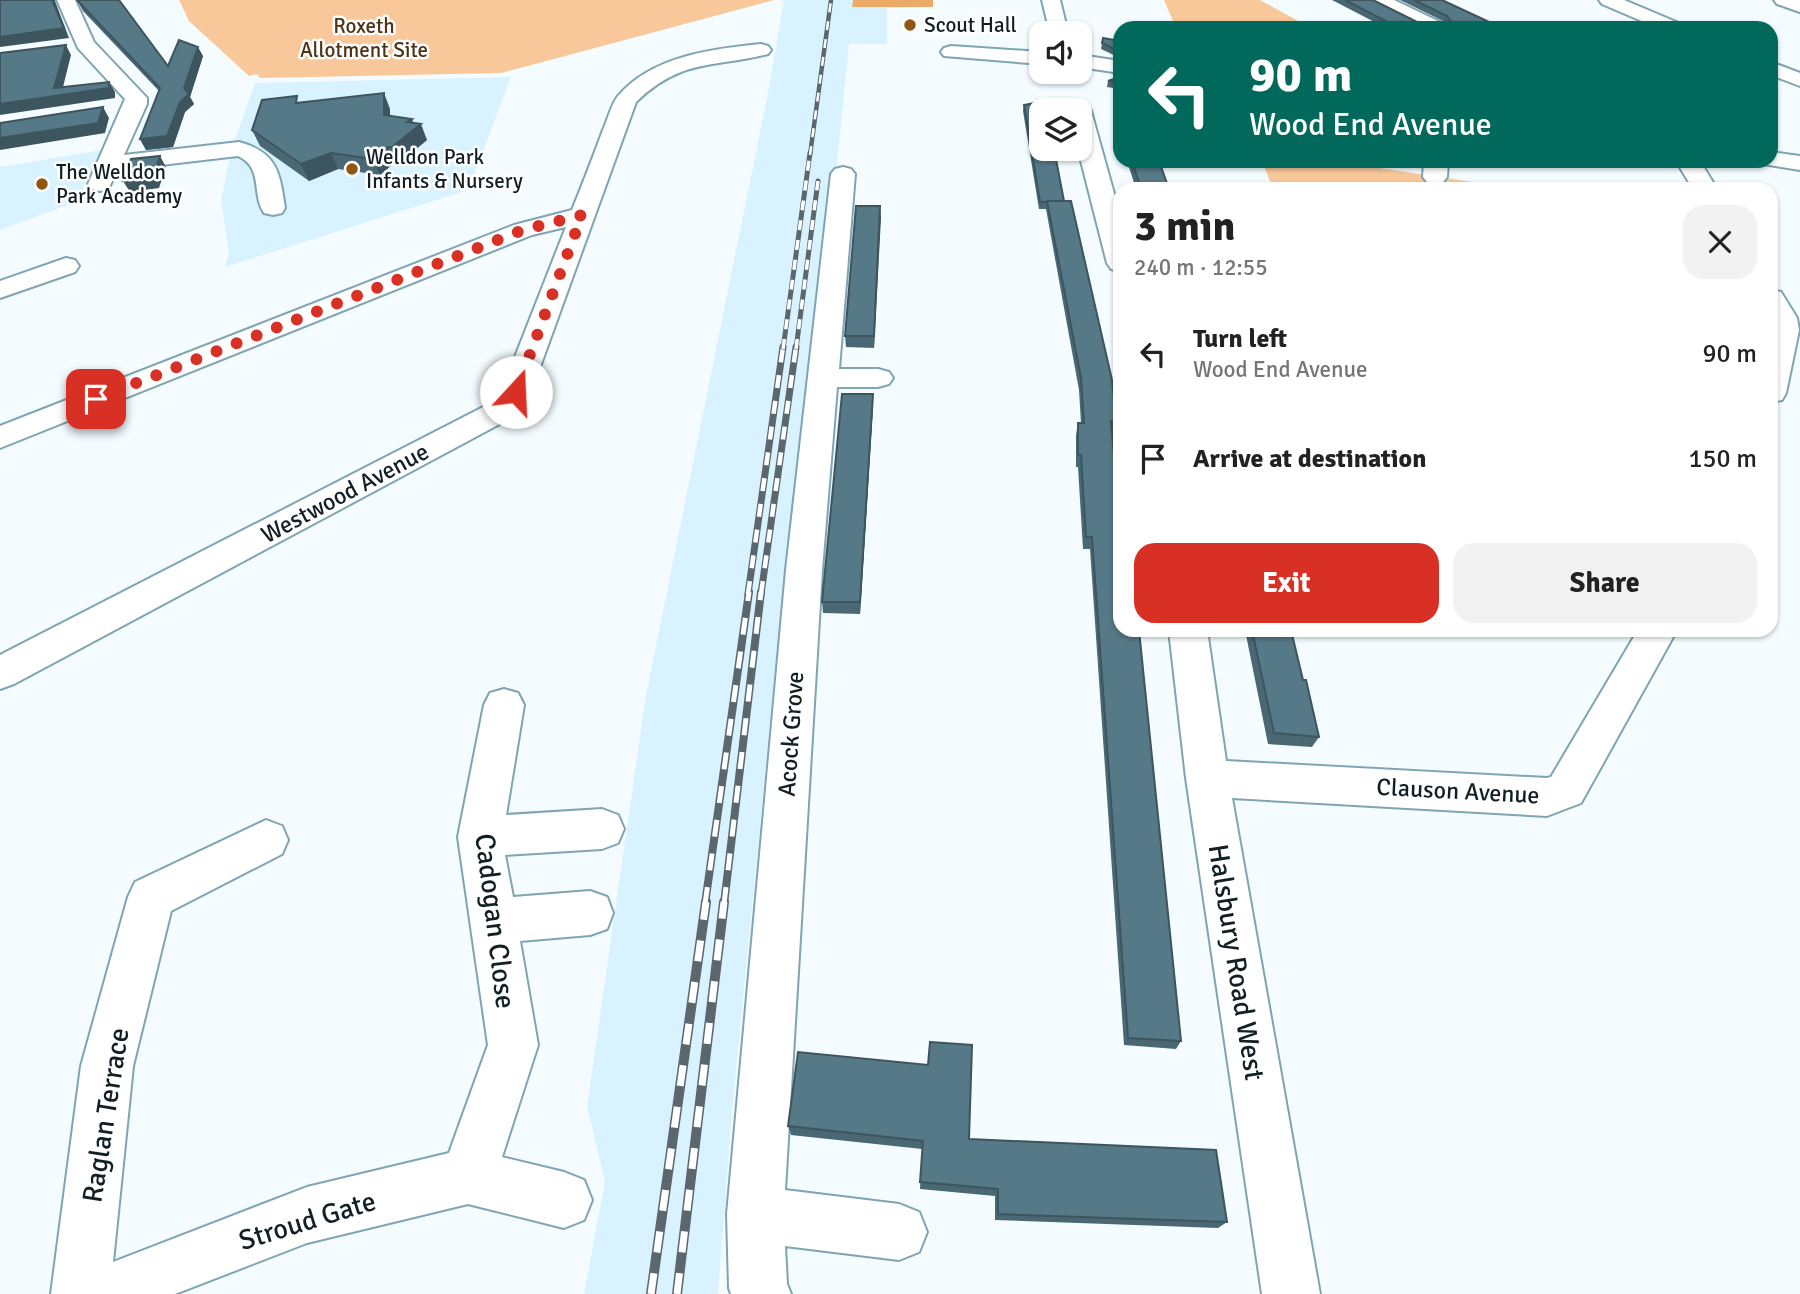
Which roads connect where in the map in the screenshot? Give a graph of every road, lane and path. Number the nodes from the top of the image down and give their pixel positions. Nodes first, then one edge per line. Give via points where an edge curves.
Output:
1 (66, 0) edge
2 (1051, 0) edge
3 (1380, 0) edge
4 (1608, 0) edge
5 (1783, 0) edge
6 (1800, 6) edge
7 (1056, 21) edge
8 (1423, 21) edge
9 (1658, 21) edge
10 (85, 44) junction
11 (62, 47) edge
12 (761, 50) dead end
13 (951, 52) dead end
14 (1029, 57) edge
15 (1092, 63) edge
16 (1113, 66) edge
17 (1778, 71) edge
18 (1800, 80) edge
19 (136, 104) junction
20 (109, 108) dead end
21 (1092, 157) edge
22 (1778, 160) edge
23 (1800, 163) edge
24 (843, 174) dead end
25 (273, 208) dead end
26 (582, 215) junction
27 (1113, 236) edge
28 (66, 266) dead end
29 (0, 290) edge
30 (1778, 310) edge
31 (1778, 362) edge
32 (824, 378) junction
33 (878, 378) dead end
34 (0, 438) edge
35 (1189, 637) edge
36 (1654, 637) edge
37 (0, 673) edge
38 (504, 705) dead end
39 (1207, 778) junction
40 (602, 829) dead end
41 (480, 838) junction
42 (266, 840) dead end
43 (590, 913) dead end
44 (493, 921) junction
45 (475, 1155) junction
46 (564, 1200) dead end
47 (755, 1214) junction
48 (899, 1232) dead end
49 (80, 1294) edge
50 (108, 1294) edge
51 (762, 1294) edge
52 (1291, 1294) edge

1 - 10 street
2 - 7 street
3 - 8 street
4 - 9 street
5 - 6 street
10 - 11 street
10 - 19 street via 136,98
12 - 26 street, Westwood Avenue via 694,60 637,87 626,100
13 - 14 street
15 - 16 street
17 - 18 street
19 - 20 street
19 - 25 street via 105,174 239,149 251,152 266,166
21 - 27 street
22 - 23 street
24 - 32 street, Acock Grove
26 - 34 street via 523,230
26 - 37 street, Westwood Avenue via 516,392 502,410
28 - 29 street
30 - 31 street via 1785,330
32 - 33 street
32 - 47 street, Acock Grove via 804,570
35 - 39 street, Halsbury Road West
36 - 39 street, Clauson Avenue via 1566,790 1547,797
38 - 41 street, Cadogan Close
39 - 52 street, Halsbury Road West
40 - 41 street
41 - 44 street, Cadogan Close
42 - 49 street, Raglan Terrace via 151,897 107,1066
43 - 44 street
44 - 45 street, Cadogan Close via 513,1045
45 - 46 street
45 - 50 street, Stroud Gate
47 - 48 street
47 - 51 street, Acock Grove

